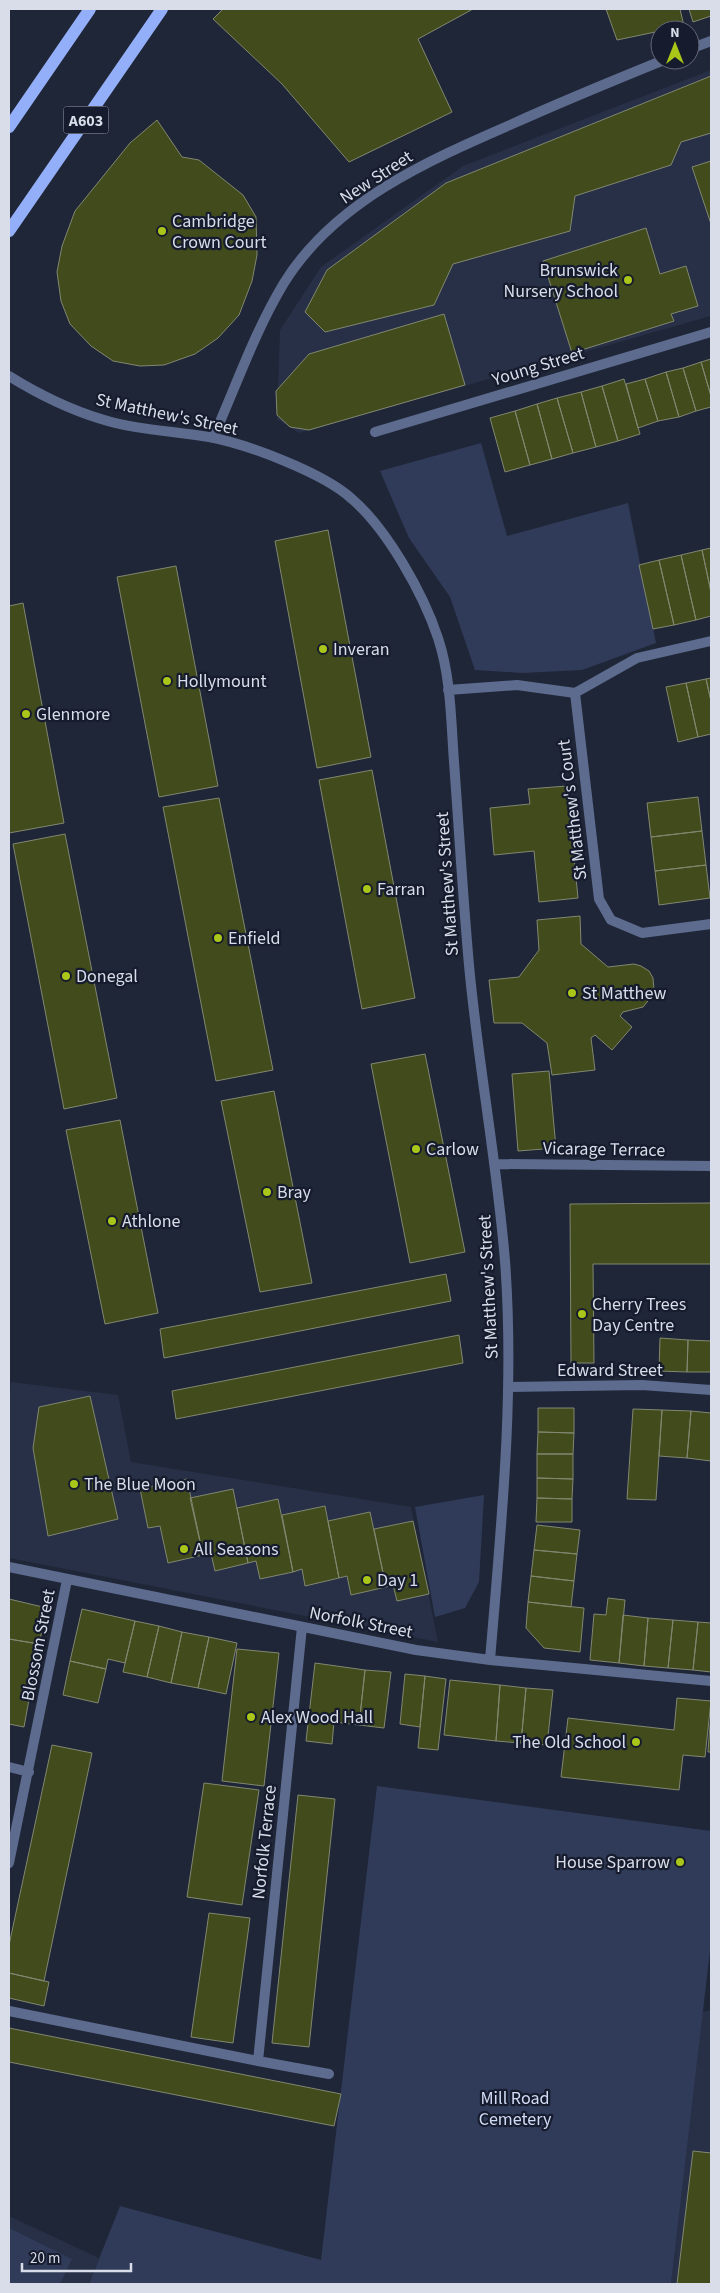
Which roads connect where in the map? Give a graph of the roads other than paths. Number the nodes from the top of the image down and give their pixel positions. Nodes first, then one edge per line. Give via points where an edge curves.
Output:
1 (90, 9) edge
2 (162, 9) edge
3 (650, 66) edge
4 (9, 127) edge
5 (9, 231) edge
6 (711, 332) edge
7 (9, 376) edge
8 (375, 432) dead end
9 (213, 438) junction
10 (711, 641) edge
11 (448, 690) junction
12 (575, 693) junction
13 (711, 924) edge
14 (496, 1164) junction
15 (711, 1166) edge
16 (509, 1387) junction
17 (711, 1390) edge
18 (9, 1567) edge
19 (68, 1580) junction
20 (302, 1627) junction
21 (490, 1660) junction
22 (711, 1681) edge
23 (9, 1767) edge
24 (29, 1772) junction
25 (9, 1863) edge
26 (9, 2011) edge
27 (258, 2061) junction
28 (329, 2074) dead end

1 - 4 main road
2 - 5 main road, A603
3 - 9 street, New Street via 442,155 369,197 322,236 285,282 262,325
6 - 8 street, Young Street
7 - 9 street, St Matthew's Street via 49,400 104,420
9 - 11 street, St Matthew's Street via 314,474 352,498 385,535 419,592 438,639
10 - 12 street via 638,658
11 - 12 street via 517,685
11 - 14 street, St Matthew's Street via 469,968
12 - 13 street, St Matthew's Court via 599,899 611,920 642,933
14 - 15 street, Vicarage Terrace
14 - 16 street, St Matthew's Street via 505,1263
16 - 17 street, Edward Street via 642,1385
16 - 21 street, St Matthew's Street
18 - 19 street, Norfolk Street
19 - 20 street, Norfolk Street
19 - 24 street, Blossom Street
20 - 21 street, Norfolk Street via 416,1650
20 - 27 street, Norfolk Terrace
21 - 22 street, Norfolk Street
23 - 24 street
24 - 25 street, Blossom Street
26 - 27 street
27 - 28 street

